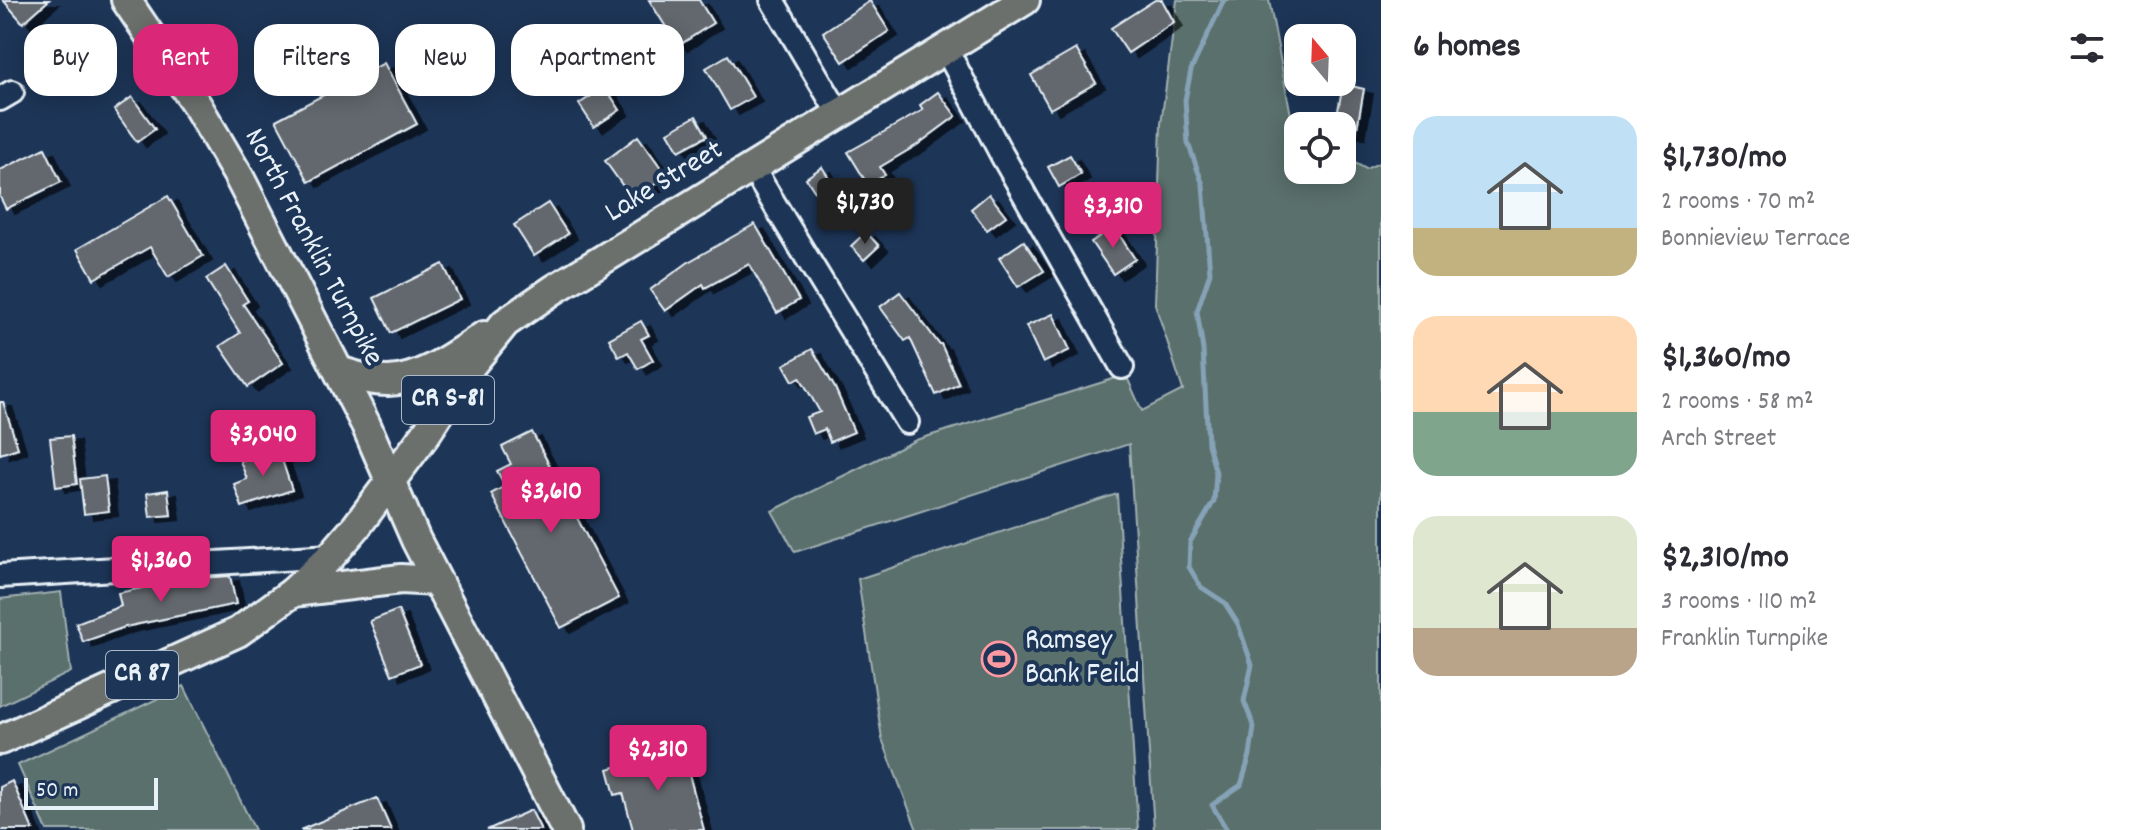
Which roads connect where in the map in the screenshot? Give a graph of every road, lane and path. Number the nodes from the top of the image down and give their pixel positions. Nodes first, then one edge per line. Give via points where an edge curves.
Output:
1 (126, 0) edge
2 (772, 0) edge
3 (1025, 0) edge
4 (946, 49) junction
5 (839, 114) junction
6 (753, 169) junction
7 (505, 323) junction
8 (1122, 367) dead end
9 (339, 371) junction
10 (907, 422) dead end
11 (390, 478) junction
12 (331, 556) junction
13 (0, 576) edge
14 (436, 581) junction
15 (293, 592) junction
16 (0, 740) edge
17 (566, 830) edge

1 - 9 main road, North Franklin Turnpike via 239,177
2 - 5 street
3 - 4 main road, Lake Street / CR S-81
4 - 5 main road, Lake Street / CR S-81
4 - 8 street
5 - 6 main road, Lake Street / CR S-81
6 - 7 main road, Lake Street / CR S-81
6 - 10 street
7 - 9 main road via 404,379 373,380
7 - 11 main road, Lake Street / CR S-81
9 - 11 main road, North Franklin Turnpike
11 - 12 main road, Lake Street
11 - 14 main road, North Franklin Turnpike
12 - 13 street
12 - 15 main road, Lake Street
14 - 15 main road via 401,579
14 - 17 main road, North Franklin Turnpike
15 - 16 main road, CR 87 via 238,632

